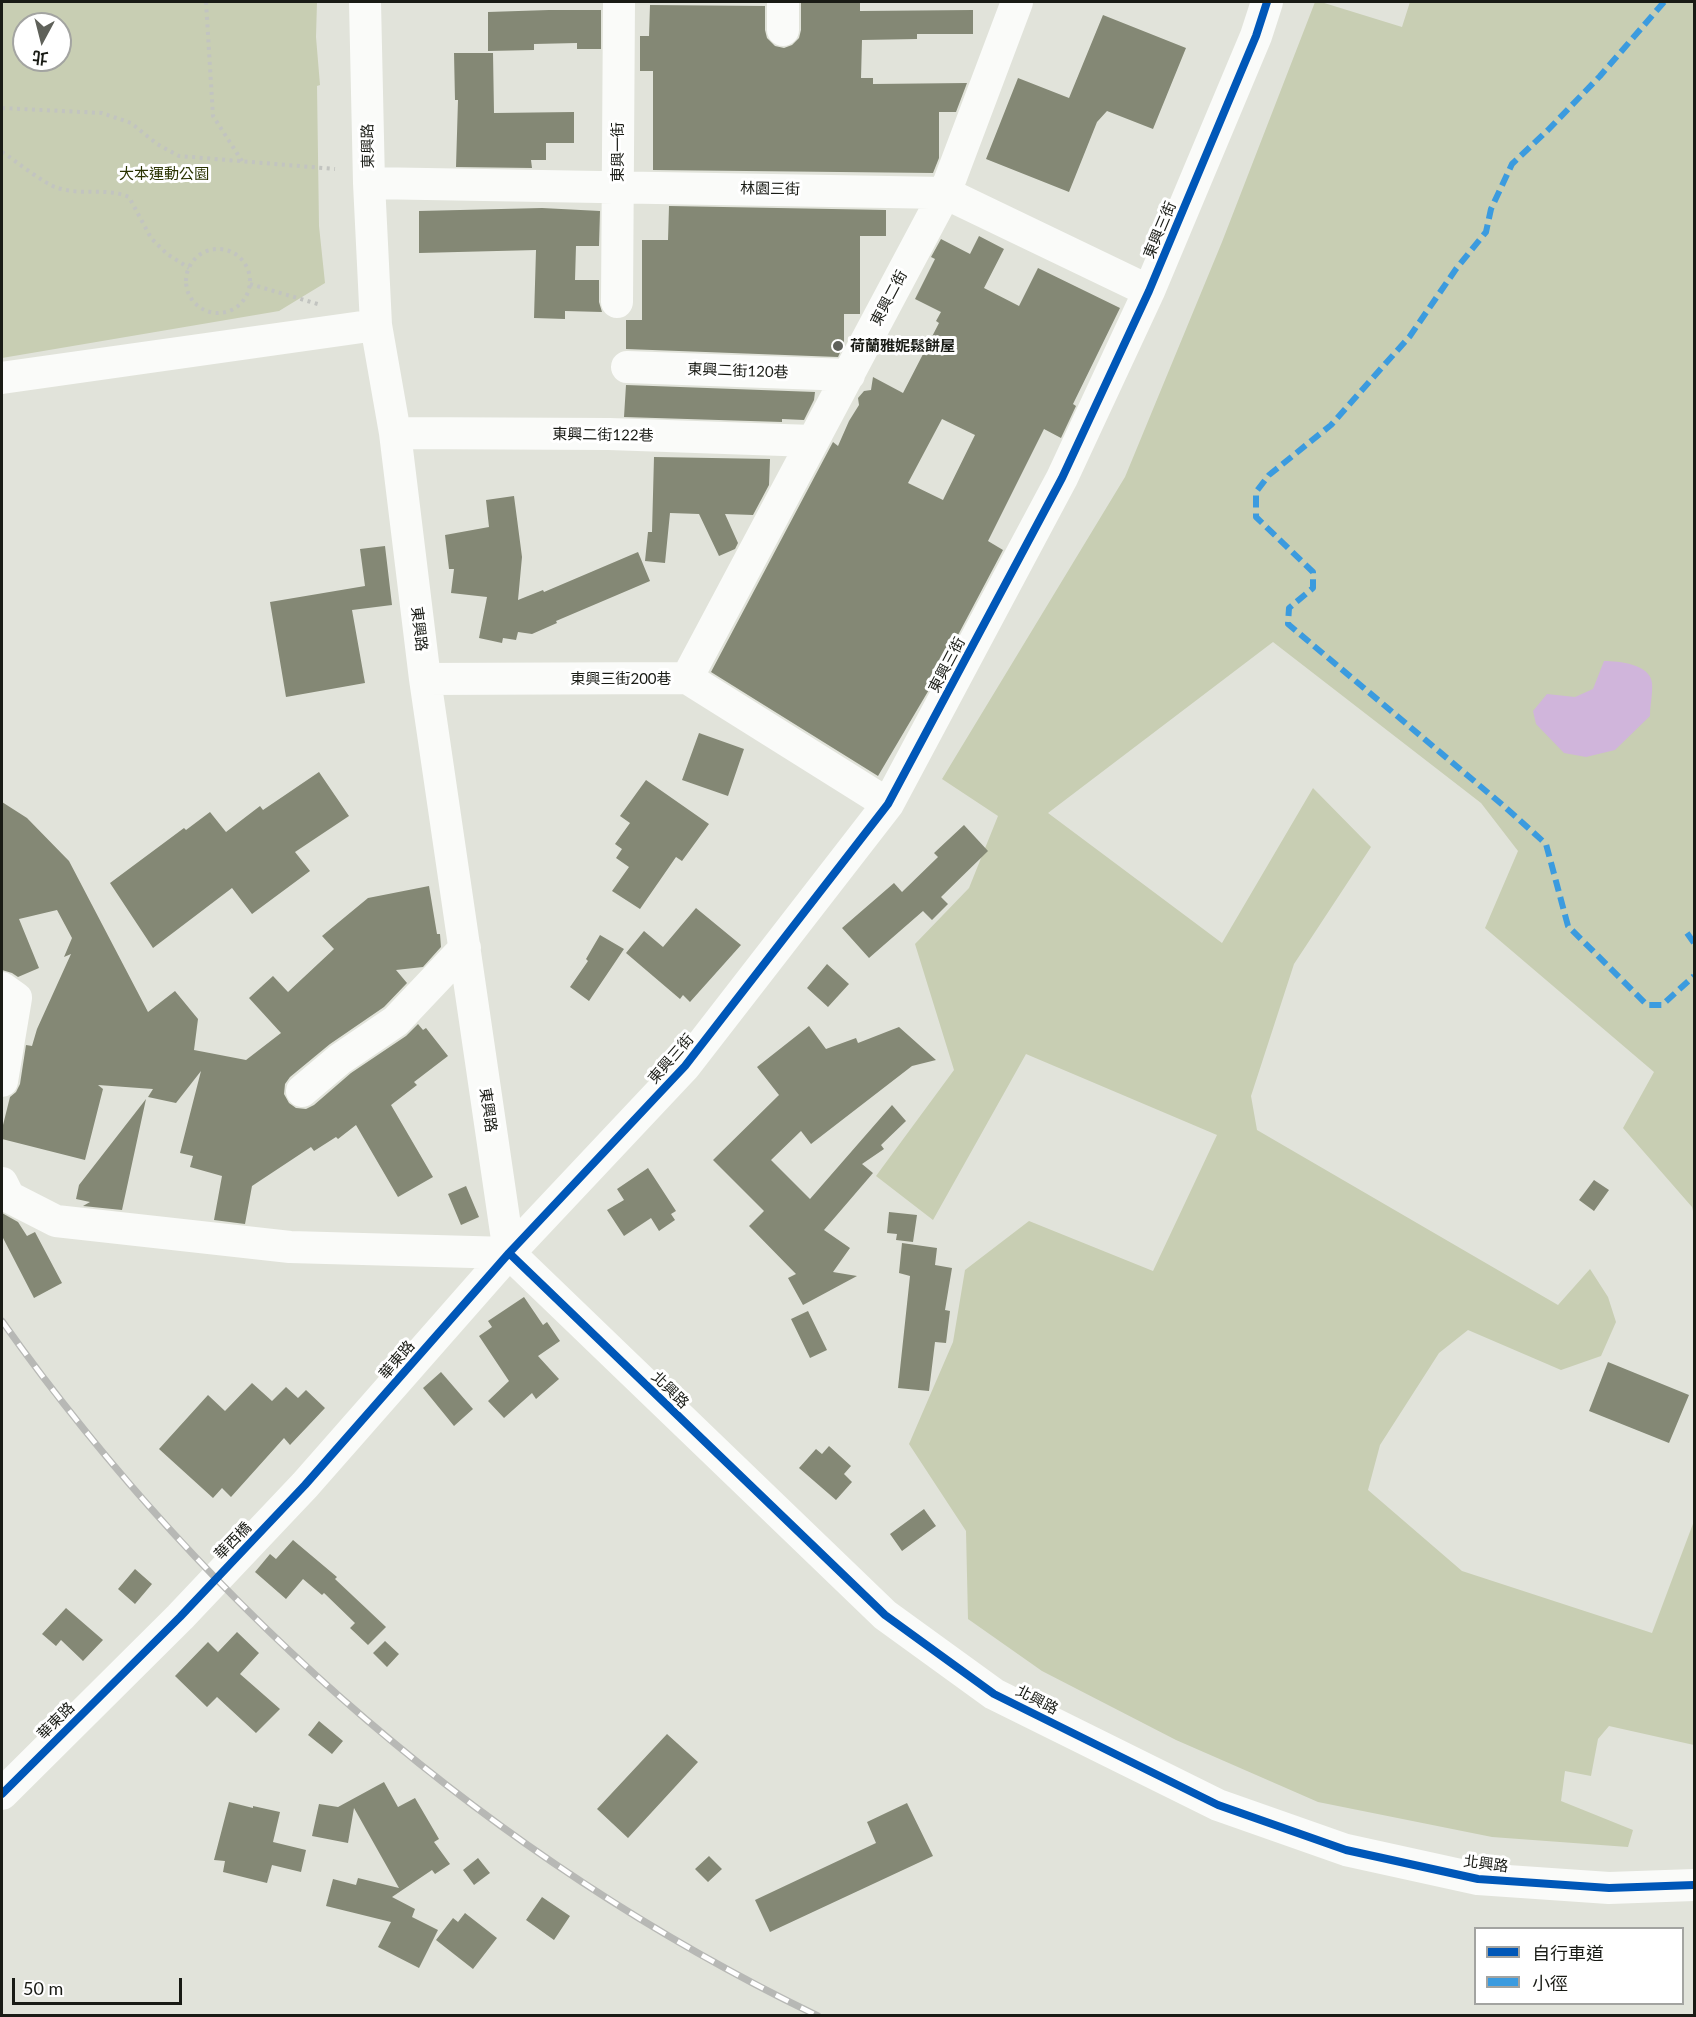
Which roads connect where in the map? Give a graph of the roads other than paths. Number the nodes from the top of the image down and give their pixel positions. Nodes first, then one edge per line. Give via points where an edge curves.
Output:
1 (365, 2) edge
2 (619, 2) edge
3 (1017, 2) edge
4 (1267, 2) edge
5 (369, 183) junction
6 (618, 186) junction
7 (945, 193) junction
8 (1149, 291) junction
9 (617, 302) dead end
10 (376, 325) junction
11 (627, 367) dead end
12 (849, 375) junction
13 (2, 378) edge
14 (395, 433) junction
15 (812, 441) junction
16 (687, 678) junction
17 (425, 679) junction
18 (888, 804) junction
19 (465, 948) junction
20 (2, 988) edge
21 (2, 1081) edge
22 (302, 1091) dead end
23 (2, 1183) edge
24 (509, 1253) junction
25 (305, 1485) joint
26 (180, 1617) joint
27 (2, 1794) edge
28 (1695, 1885) edge

1 - 5 street, 東興路
2 - 6 street, 東興一街
3 - 7 street, 東興二街
4 - 8 street, 東興三街
5 - 6 street, 林園三街
5 - 10 street, 東興路
6 - 7 street, 林園三街
6 - 9 street, 東興一街
7 - 8 street, 林園三街
7 - 12 street, 東興二街
8 - 18 street, 東興三街 via 1062,478
10 - 13 street
10 - 14 street, 東興路
11 - 12 street, 東興二街120巷
12 - 15 street, 東興二街
14 - 15 street, 東興二街122巷 via 609,434
14 - 17 street, 東興路
15 - 16 street, 東興二街
16 - 17 street, 東興三街200巷
16 - 18 street, 東興三街200巷
17 - 19 street, 東興路
18 - 24 street, 東興三街 via 685,1066
19 - 22 street via 396,1021
19 - 24 street, 東興路
20 - 21 street via 16,998
23 - 24 street via 9,1197 56,1221 290,1247
24 - 25 street, 華東路
24 - 28 street, 北興路 via 885,1616 994,1694 1218,1805 1346,1850 1478,1879 1610,1888
25 - 26 street, 華西橋
26 - 27 street, 華東路

